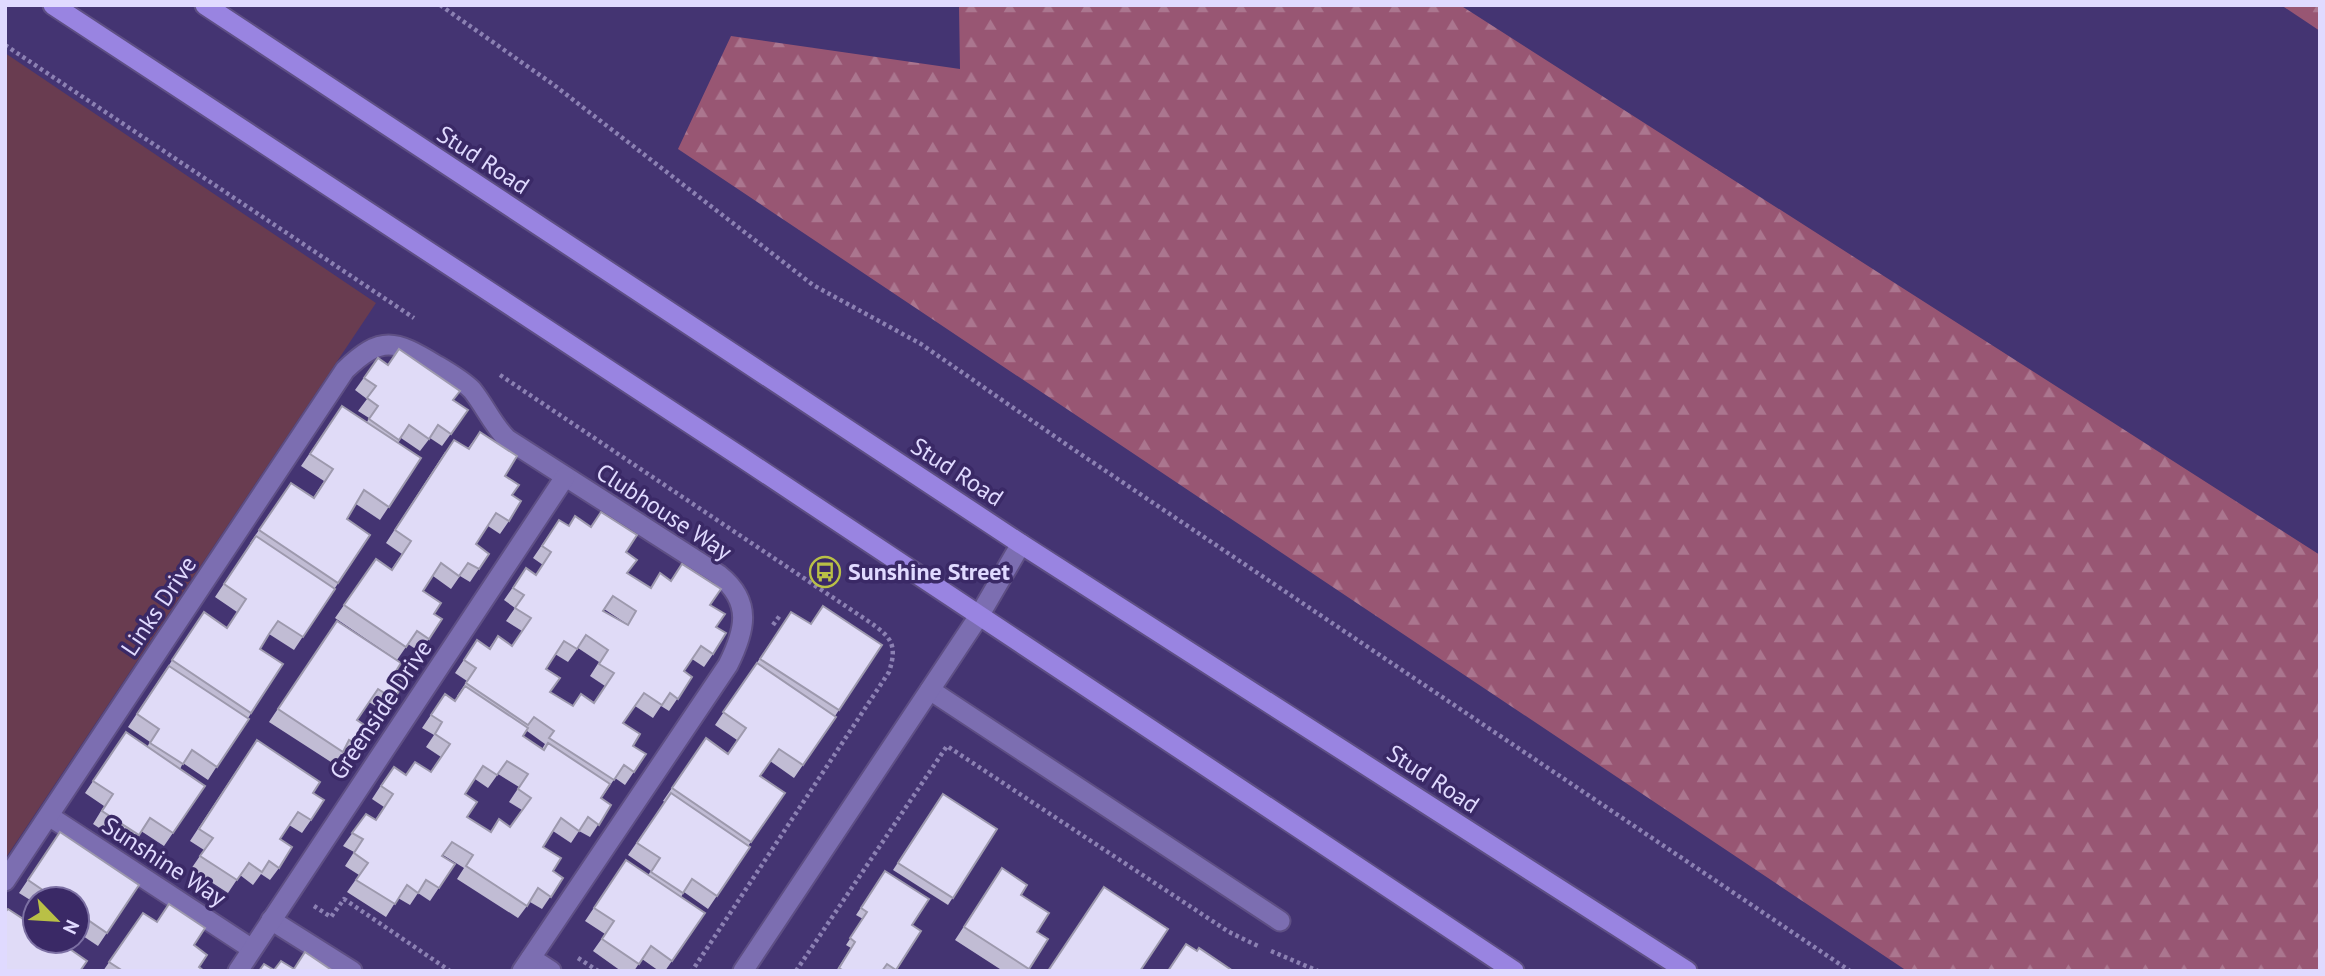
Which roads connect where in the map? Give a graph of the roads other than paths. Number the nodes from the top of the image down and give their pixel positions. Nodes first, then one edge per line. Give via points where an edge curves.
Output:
1 (52, 5) edge
2 (205, 5) edge
3 (355, 360) joint
4 (565, 477) junction
5 (1021, 544) junction
6 (979, 615) junction
7 (930, 690) junction
8 (49, 816) junction
9 (5, 881) edge
10 (271, 920) junction
11 (1280, 921) dead end
12 (252, 949) junction
13 (527, 964) edge
14 (238, 971) edge
15 (352, 971) edge
16 (551, 971) edge
17 (743, 971) edge
18 (1514, 971) edge
19 (1687, 971) edge

1 - 6 highway
2 - 5 highway, Stud Road
3 - 4 street, Clubhouse Way via 382,345 405,347 418,354 471,390 507,439
3 - 8 street, Links Drive
4 - 10 street, Greenside Drive
4 - 13 street, Clubhouse Way via 730,583 738,594 743,618 728,665
5 - 6 street
5 - 19 highway, Stud Road
6 - 7 street
6 - 18 highway
7 - 11 street
7 - 17 street
8 - 9 street, Links Drive
8 - 12 street, Sunshine Way
10 - 12 street, Greenside Drive
10 - 15 street
12 - 14 street, Greenside Drive
13 - 16 street, Clubhouse Way

